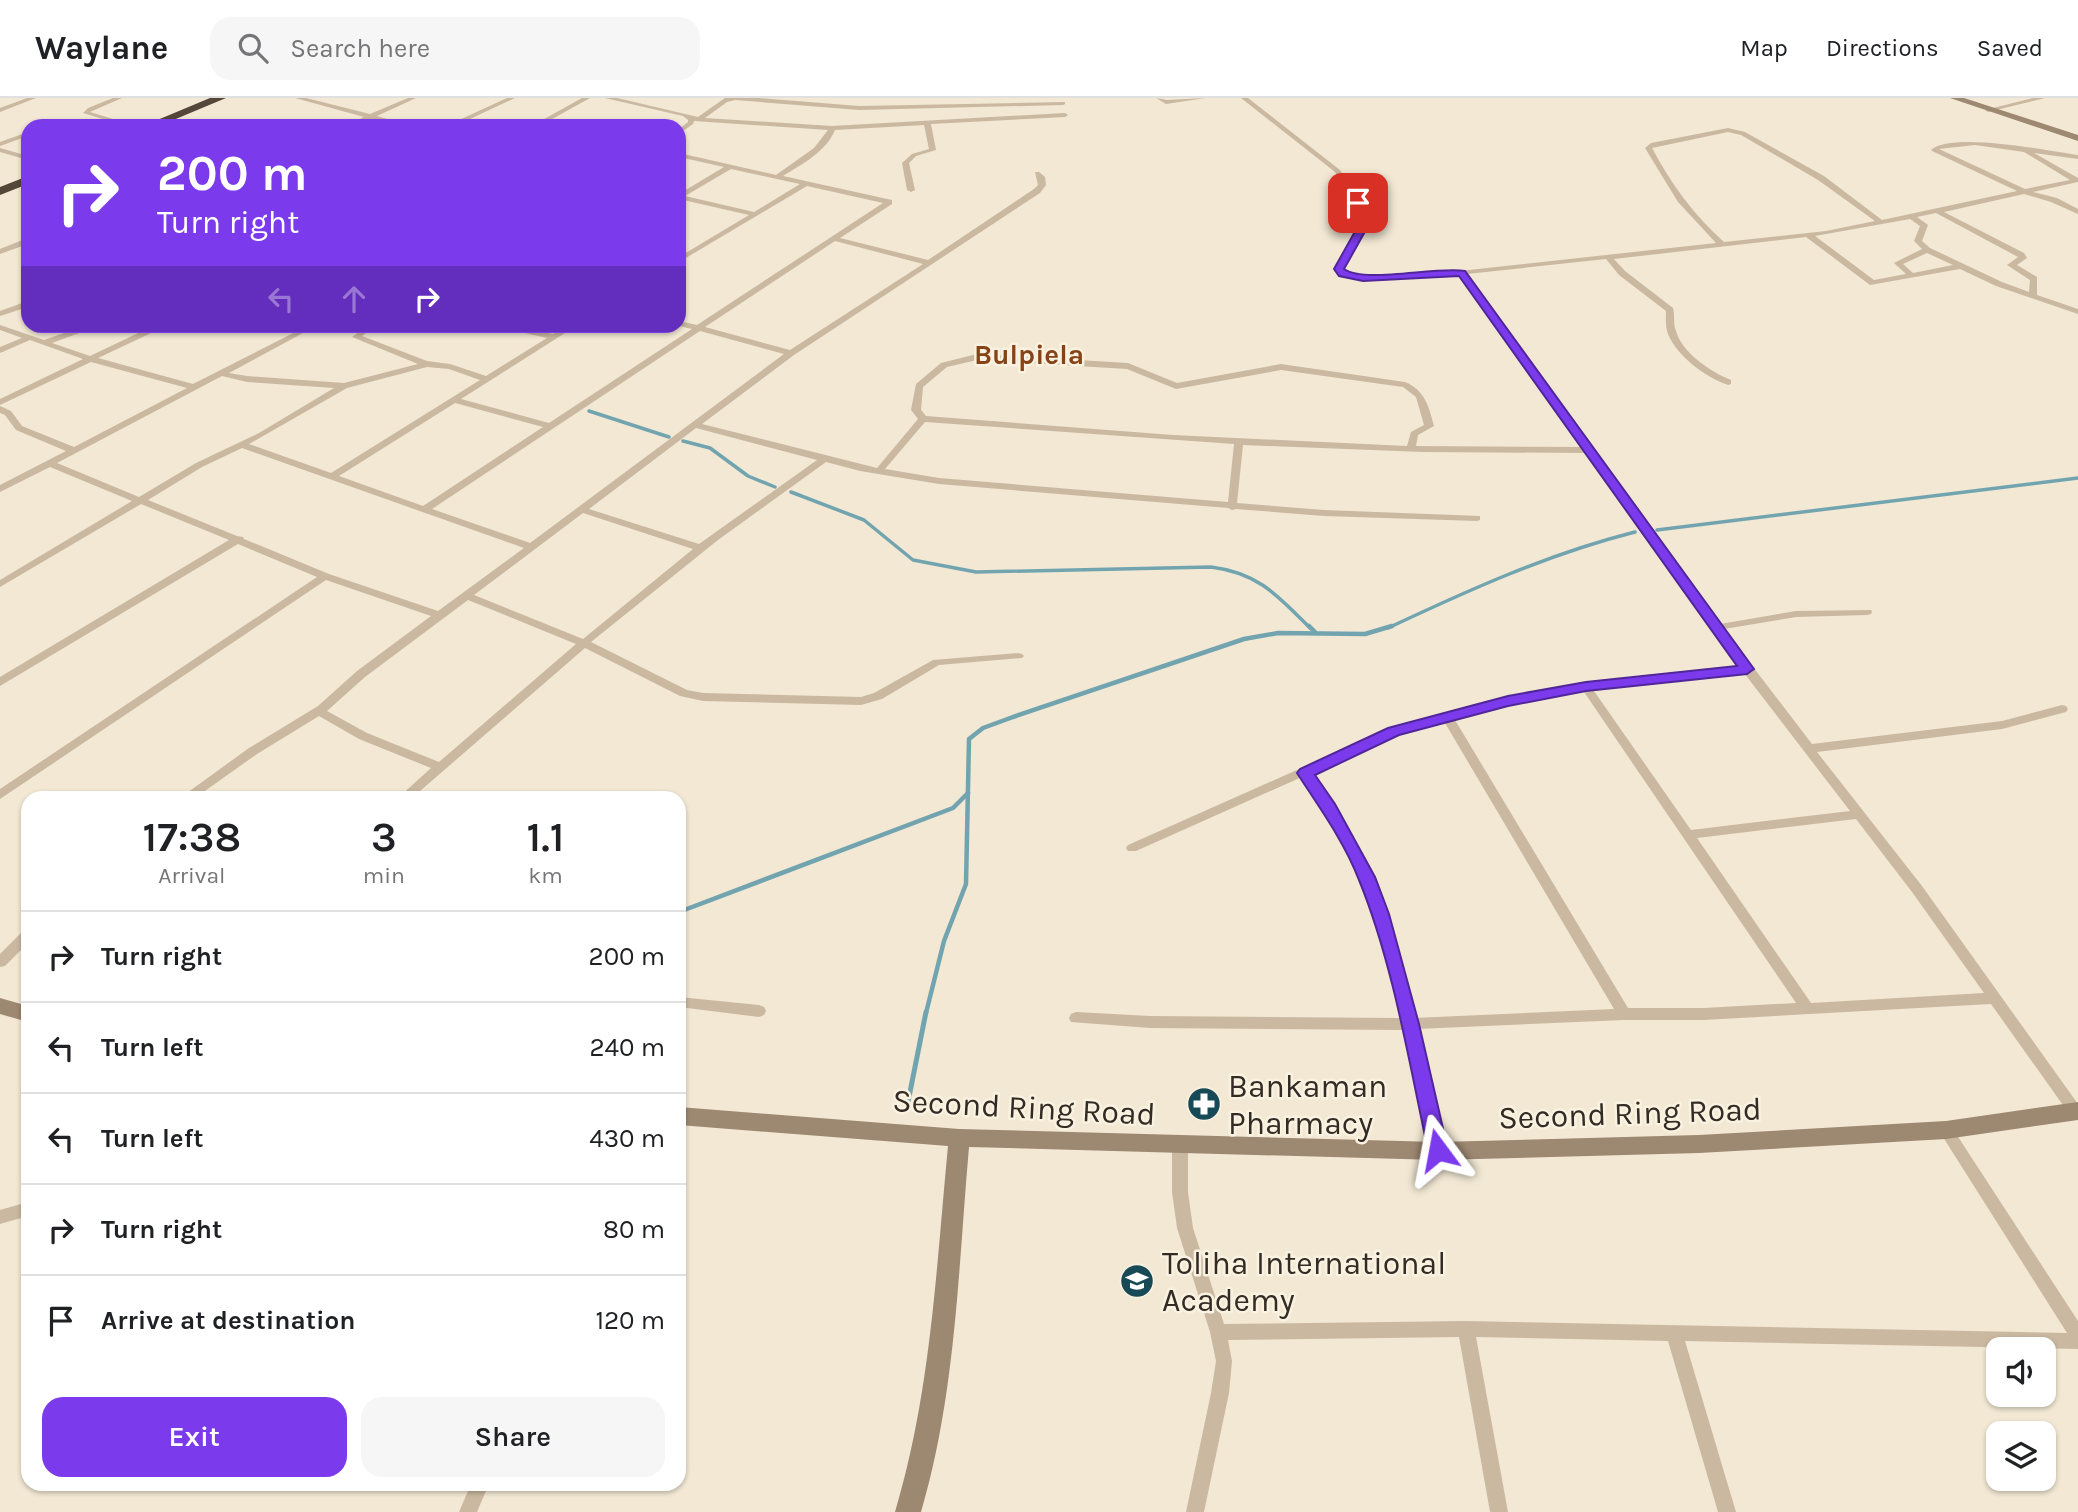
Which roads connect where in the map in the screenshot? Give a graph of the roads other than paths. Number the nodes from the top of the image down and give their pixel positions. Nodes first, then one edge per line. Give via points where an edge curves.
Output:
1 (30, 98) edge
2 (118, 98) edge
3 (220, 98) edge
4 (235, 98) edge
5 (298, 98) edge
6 (337, 98) edge
7 (413, 98) edge
8 (512, 98) edge
9 (587, 98) edge
10 (608, 98) edge
11 (1159, 98) edge
12 (1203, 98) edge
13 (1244, 98) edge
14 (1955, 98) edge
15 (2037, 98) edge
16 (1063, 103) dead end
17 (322, 104) junction
18 (859, 108) junction
19 (0, 110) edge
20 (1988, 110) junction
21 (371, 116) junction
22 (1065, 116) dead end
23 (701, 118) junction
24 (108, 119) edge
25 (167, 119) edge
26 (183, 119) edge
27 (364, 119) edge
28 (382, 119) edge
29 (465, 119) edge
30 (548, 119) edge
31 (691, 119) junction
32 (927, 122) junction
33 (859, 125) junction
34 (686, 127) edge
35 (832, 128) junction
36 (21, 136) edge
37 (2078, 138) edge
38 (0, 144) edge
39 (0, 150) edge
40 (2024, 150) junction
41 (21, 156) edge
42 (686, 156) edge
43 (2078, 157) edge
44 (731, 166) junction
45 (1037, 173) dead end
46 (21, 176) edge
47 (777, 177) junction
48 (2077, 180) edge
49 (21, 183) edge
50 (0, 184) edge
51 (804, 184) junction
52 (911, 190) dead end
53 (0, 191) edge
54 (2025, 192) junction
55 (686, 193) edge
56 (686, 199) edge
57 (1937, 211) junction
58 (2078, 212) edge
59 (755, 214) junction
60 (1912, 217) junction
61 (1882, 223) junction
62 (1808, 235) junction
63 (837, 239) junction
64 (21, 244) edge
65 (1723, 245) junction
66 (1927, 250) junction
67 (0, 252) edge
68 (686, 252) edge
69 (691, 253) junction
70 (686, 256) edge
71 (1609, 258) junction
72 (929, 263) junction
73 (1961, 266) junction
74 (1462, 273) junction
75 (1910, 274) junction
76 (2033, 297) junction
77 (21, 306) edge
78 (2078, 312) edge
79 (0, 314) edge
80 (686, 325) edge
81 (0, 327) edge
82 (701, 328) junction
83 (72, 333) edge
84 (144, 333) edge
85 (299, 333) edge
86 (362, 333) edge
87 (537, 333) edge
88 (561, 333) edge
89 (554, 337) junction
90 (28, 338) junction
91 (44, 344) junction
92 (0, 350) edge
93 (791, 353) junction
94 (90, 359) junction
95 (427, 364) junction
96 (219, 373) junction
97 (487, 379) junction
98 (1728, 382) dead end
99 (344, 386) junction
100 (192, 387) junction
101 (453, 400) junction
102 (0, 402) edge
103 (0, 409) edge
104 (923, 419) junction
105 (694, 425) junction
106 (552, 426) junction
107 (1240, 442) junction
108 (242, 445) junction
109 (1410, 449) junction
110 (73, 450) junction
111 (1590, 450) junction
112 (824, 459) junction
113 (50, 463) junction
114 (879, 471) junction
115 (331, 477) junction
116 (0, 489) edge
117 (141, 500) junction
118 (1232, 507) junction
119 (425, 509) junction
120 (582, 510) junction
121 (1477, 518) dead end
122 (239, 539) junction
123 (531, 547) junction
124 (701, 548) junction
125 (325, 576) junction
126 (0, 584) edge
127 (468, 596) junction
128 (1867, 612) dead end
129 (440, 616) junction
130 (1719, 627) junction
131 (586, 643) junction
132 (1018, 656) dead end
133 (1747, 669) junction
134 (0, 682) edge
135 (1586, 687) junction
136 (2062, 709) dead end
137 (318, 711) junction
138 (1447, 717) junction
139 (1807, 749) junction
140 (440, 767) junction
141 (1305, 773) junction
142 (196, 791) edge
143 (412, 791) edge
144 (0, 795) edge
145 (1860, 814) junction
146 (1688, 835) junction
147 (1132, 848) dead end
148 (21, 942) edge
149 (0, 962) edge
150 (1993, 998) junction
151 (686, 1003) edge
152 (0, 1006) edge
153 (1806, 1007) junction
154 (759, 1011) dead end
155 (21, 1012) edge
156 (1624, 1014) junction
157 (1076, 1018) dead end
158 (1409, 1024) junction
159 (2076, 1111) edge
160 (686, 1116) edge
161 (1946, 1130) junction
162 (959, 1139) junction
163 (1180, 1146) junction
164 (1438, 1150) junction
165 (21, 1211) edge
166 (0, 1217) edge
167 (1466, 1329) junction
168 (1218, 1332) junction
169 (1674, 1332) junction
170 (2078, 1338) edge
171 (477, 1491) edge
172 (468, 1512) edge
173 (908, 1512) edge
174 (1195, 1512) edge
175 (1499, 1512) edge
176 (1727, 1512) edge

1 - 19 street
2 - 24 street via 86,113
3 - 25 highway
4 - 26 highway
5 - 17 street
6 - 17 street
7 - 21 street
8 - 29 street
9 - 30 street
10 - 31 street
11 - 12 street via 1166,102
13 - 74 street via 1311,148 1350,187 1367,219 1339,269 1343,274 1363,278
14 - 20 main road
15 - 20 street
16 - 18 street
17 - 21 street
18 - 23 street via 732,99
18 - 33 street
20 - 37 main road
21 - 27 street
21 - 28 street
22 - 32 street
23 - 31 street
23 - 35 street
31 - 34 street
32 - 33 street
32 - 52 street via 933,150 905,163
33 - 35 street
35 - 47 street via 815,149
36 - 38 street
39 - 41 street
40 - 43 street
40 - 48 street
40 - 54 street via 1975,143 1933,149
42 - 44 street
44 - 47 street
44 - 55 street
45 - 72 street via 1042,185 1037,191
46 - 50 highway
47 - 51 street
48 - 54 street
49 - 53 highway
51 - 59 street
51 - 63 street via 889,202
54 - 57 street
54 - 58 street
56 - 59 street
57 - 60 street
57 - 76 street via 2021,254 2023,258 2011,265 2034,279
59 - 69 street
60 - 61 street
60 - 66 street via 1924,225 1918,241
61 - 62 street
61 - 65 street via 1821,178 1743,132 1728,130 1651,145 1648,148 1677,196
62 - 65 street
62 - 75 street via 1873,282
63 - 72 street
63 - 82 street
64 - 67 street
65 - 71 street
66 - 73 street
66 - 75 street via 1899,263
68 - 69 street
69 - 70 street
71 - 74 street
71 - 98 street via 1670,310 1670,329 1693,358 1710,374
72 - 93 street
73 - 75 street
73 - 76 street
74 - 111 street
76 - 78 street
77 - 79 street
80 - 82 street
81 - 90 street
82 - 93 street
82 - 106 street
83 - 91 street
84 - 94 street
85 - 96 street
86 - 95 street via 356,337
87 - 89 street
88 - 89 street
89 - 97 street
90 - 91 street
90 - 92 street
91 - 94 street
93 - 105 street
94 - 100 street
94 - 102 street
95 - 97 street
95 - 99 street
96 - 99 street
96 - 100 street
97 - 101 street
99 - 108 street
100 - 110 street
101 - 106 street
101 - 115 street
103 - 110 street via 19,428
104 - 107 street
104 - 109 street via 916,410 919,386 944,365 977,357 1128,366 1175,386 1281,367 1415,389 1429,426 1415,434
104 - 114 street
105 - 112 street
105 - 120 street
106 - 119 street
107 - 109 street
107 - 118 street
108 - 115 street
108 - 117 street
109 - 111 street
110 - 113 street
111 - 130 street
112 - 114 street
112 - 124 street
113 - 116 street
113 - 117 street
114 - 118 street via 939,481
115 - 119 street
117 - 122 street
117 - 126 street
118 - 121 street
119 - 123 street
120 - 123 street
120 - 124 street
122 - 125 street
122 - 134 street
123 - 127 street
124 - 131 street
125 - 129 street
125 - 144 street
127 - 129 street
127 - 131 street
128 - 130 street via 1796,614
129 - 137 street
130 - 133 street
131 - 132 street via 684,693 730,699 861,701 937,662
131 - 140 street
133 - 135 street
133 - 139 street
135 - 138 street
135 - 146 street
136 - 139 street via 2002,725
137 - 140 street via 363,736
137 - 142 street
138 - 141 street via 1393,732
138 - 156 street
139 - 145 street
140 - 143 street
141 - 147 street
141 - 158 street via 1367,877
145 - 146 street
145 - 150 street
146 - 153 street
148 - 149 street
150 - 153 street
150 - 159 street
151 - 154 street
152 - 155 main road
153 - 156 street
156 - 158 street
157 - 158 street
158 - 164 street
159 - 161 main road, Second Ring Road
160 - 162 main road, Second Ring Road
161 - 164 main road, Second Ring Road via 1699,1144
161 - 170 street
162 - 163 main road, Second Ring Road
162 - 173 main road via 934,1399 926,1450
163 - 164 main road, Second Ring Road
163 - 168 street via 1185,1228
165 - 166 street
167 - 168 street
167 - 169 street
167 - 175 street
168 - 174 street via 1224,1362
169 - 170 street
169 - 176 street
171 - 172 street

